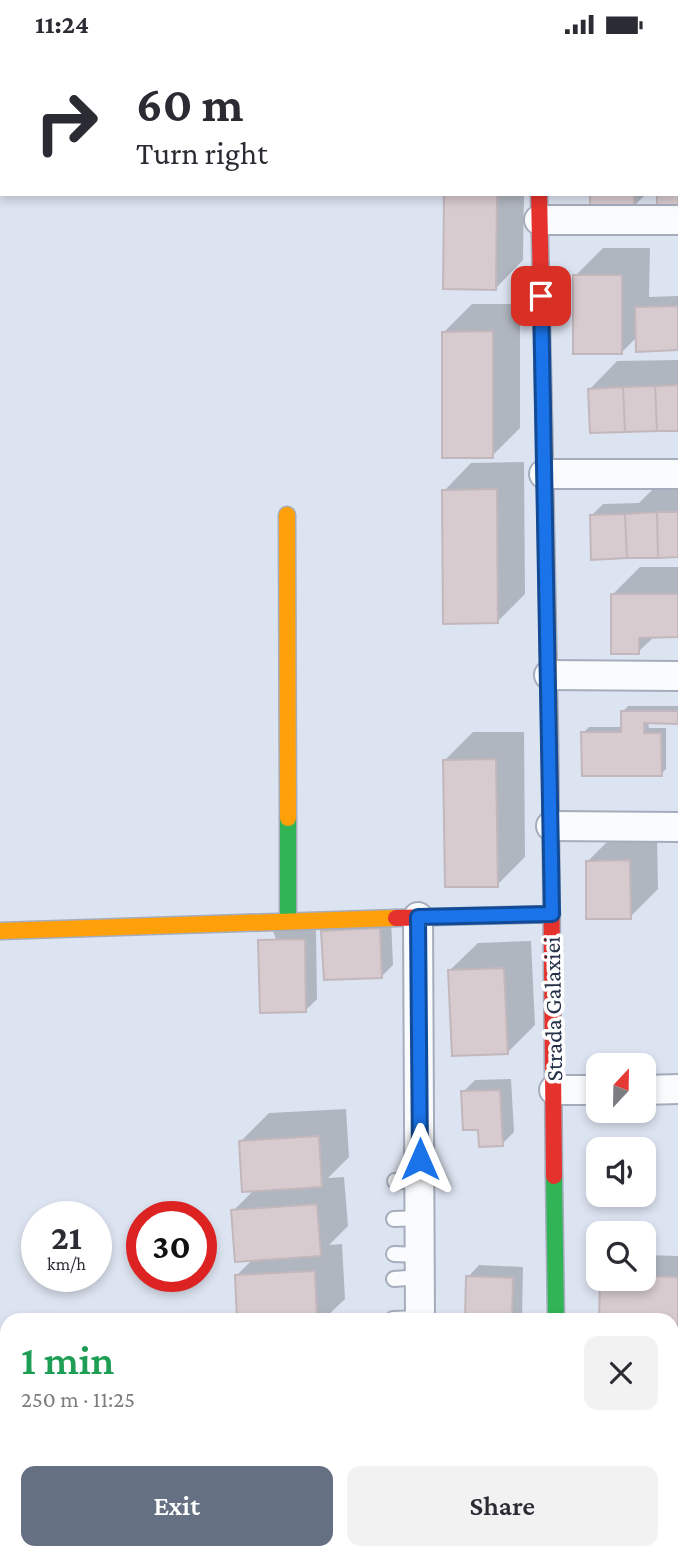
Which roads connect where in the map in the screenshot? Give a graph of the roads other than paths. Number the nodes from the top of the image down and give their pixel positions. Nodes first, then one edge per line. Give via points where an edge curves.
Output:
1 (539, 207) edge
2 (678, 220) edge
3 (544, 474) junction
4 (678, 474) edge
5 (287, 515) dead end
6 (549, 675) junction
7 (678, 676) edge
8 (551, 826) junction
9 (678, 827) edge
10 (552, 914) junction
11 (418, 917) junction
12 (288, 920) junction
13 (0, 931) edge
14 (678, 1089) edge
15 (554, 1090) junction
16 (586, 1090) edge
17 (656, 1090) edge
18 (411, 1313) edge
19 (556, 1313) edge

1 - 2 street
1 - 3 street, Strada Galaxiei
3 - 4 street
3 - 6 street, Strada Galaxiei
5 - 12 street
6 - 7 street
6 - 8 street, Strada Galaxiei
8 - 9 street
8 - 10 street, Strada Galaxiei
10 - 11 street
10 - 15 street, Strada Galaxiei
11 - 12 street
11 - 18 street via 407,1180
12 - 13 street
14 - 17 street
15 - 16 street
15 - 19 street, Strada Galaxiei

